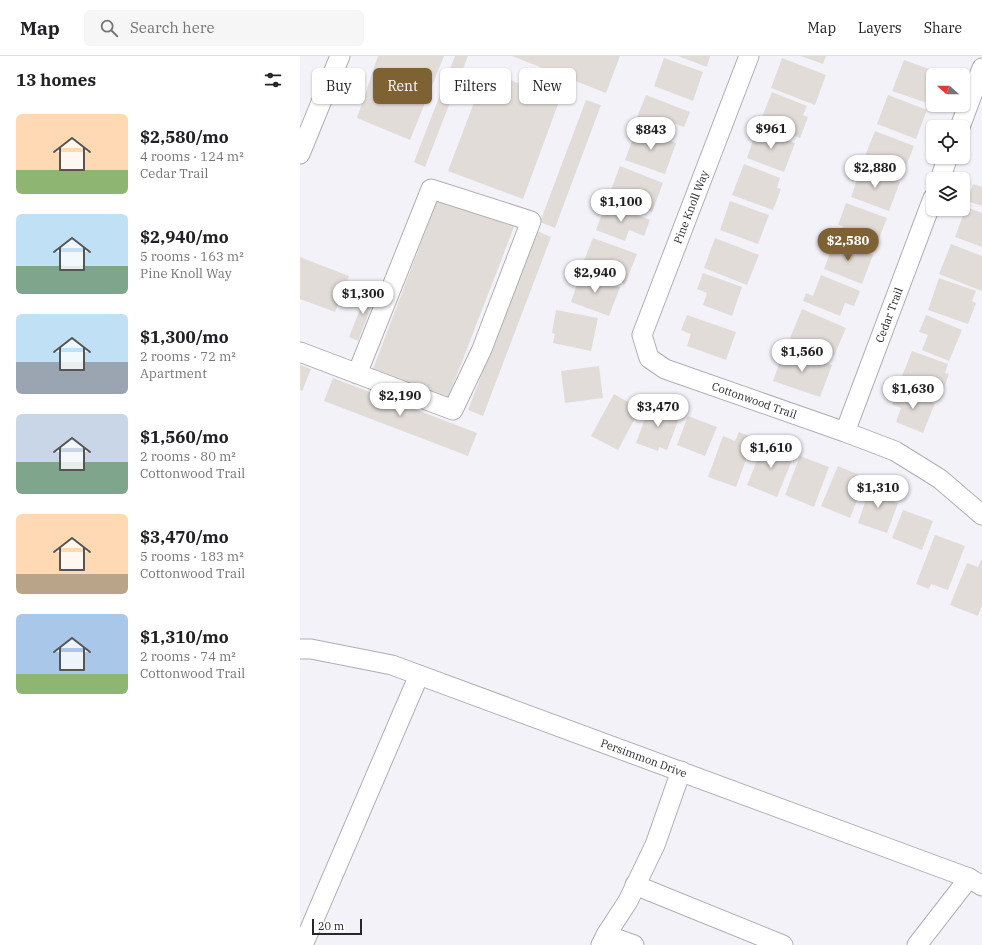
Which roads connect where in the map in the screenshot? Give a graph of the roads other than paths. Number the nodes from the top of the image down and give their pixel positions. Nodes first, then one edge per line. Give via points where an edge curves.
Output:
1 (340, 56) edge
2 (749, 56) edge
3 (982, 68) edge
4 (963, 120) edge
5 (300, 154) edge
6 (926, 216) edge
7 (300, 352) edge
8 (649, 358) joint
9 (358, 374) junction
10 (845, 432) junction
11 (982, 515) edge
12 (300, 649) edge
13 (419, 675) junction
14 (681, 771) junction
15 (976, 882) edge
16 (636, 885) junction
17 (603, 940) edge
18 (777, 944) edge
19 (303, 945) edge
20 (634, 945) edge
21 (917, 945) edge

1 - 5 street
2 - 8 street, Pine Knoll Way via 642,335
3 - 4 street
6 - 10 street, Cedar Trail
7 - 9 street
8 - 10 street, Cottonwood Trail via 665,369
9 - 9 street via 453,410 482,349 531,221 431,189
10 - 11 street, Cottonwood Trail via 895,451 940,479
12 - 13 street, Persimmon Drive via 392,665
13 - 14 street, Persimmon Drive
13 - 19 street
14 - 15 street, Persimmon Drive
14 - 16 street via 656,845
15 - 21 street
16 - 17 street
16 - 18 street
17 - 20 street

